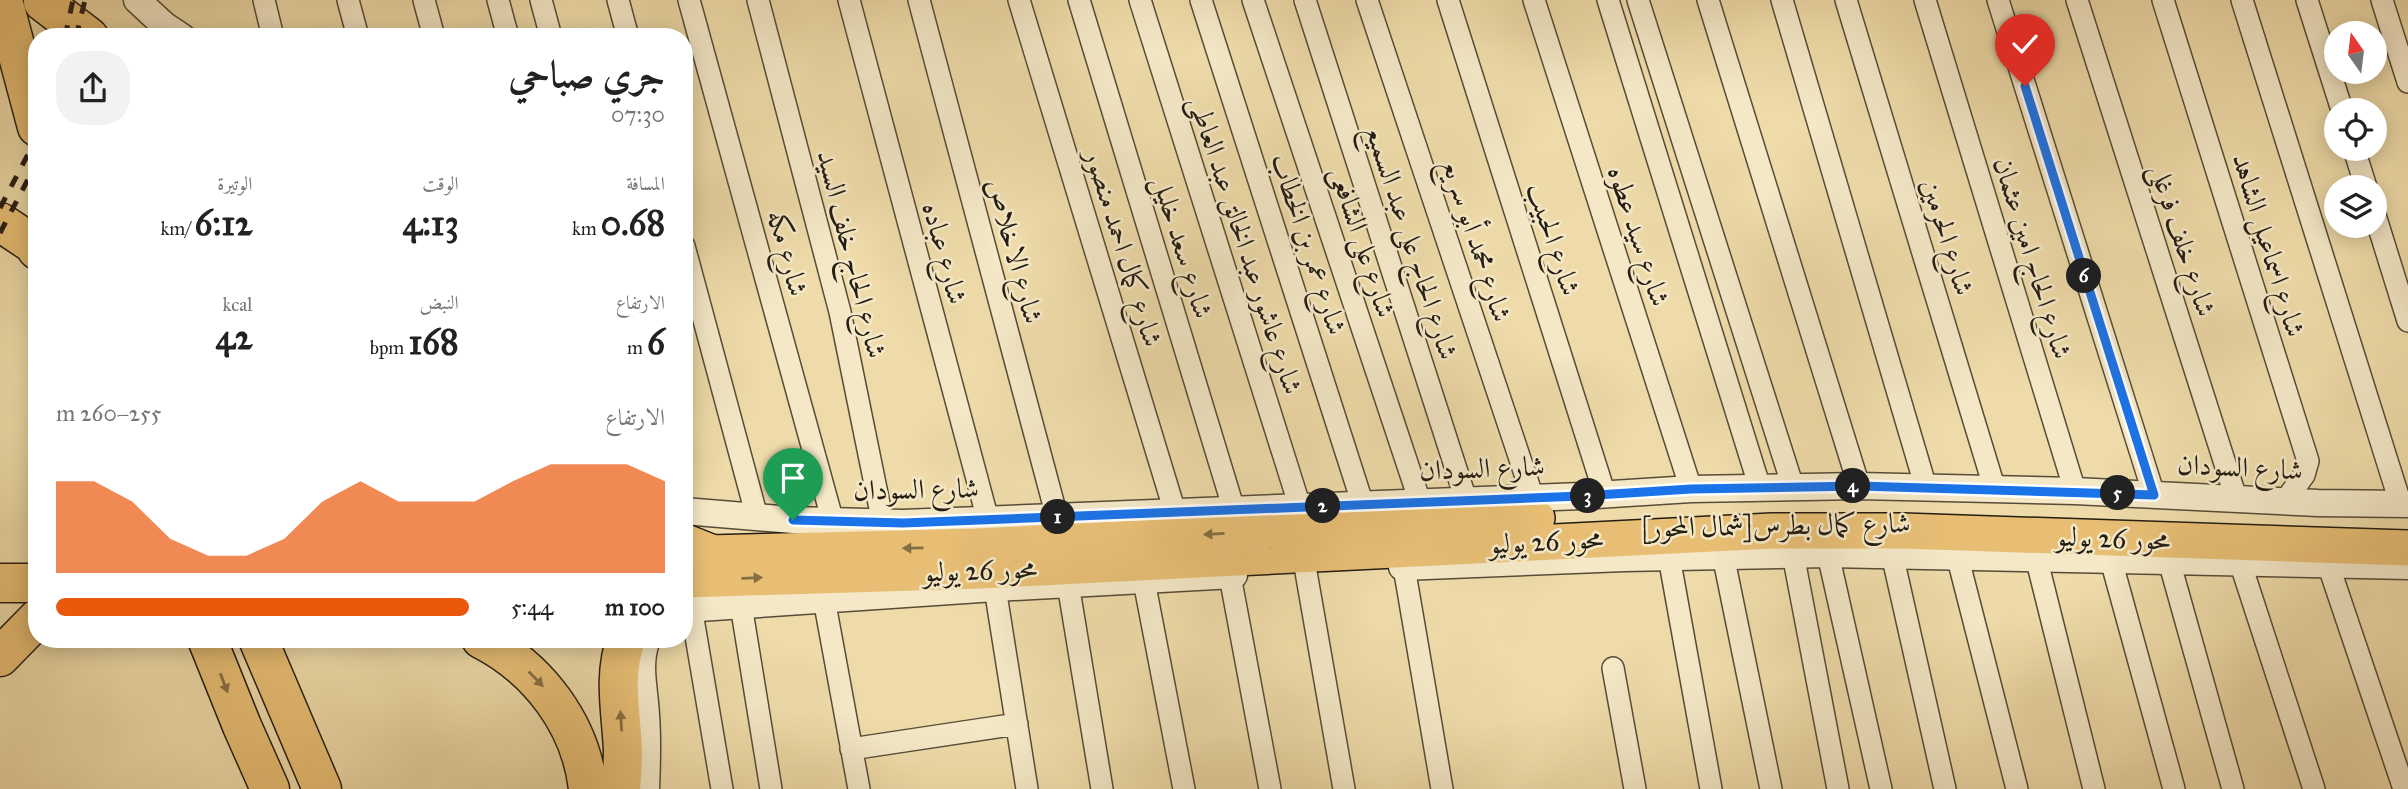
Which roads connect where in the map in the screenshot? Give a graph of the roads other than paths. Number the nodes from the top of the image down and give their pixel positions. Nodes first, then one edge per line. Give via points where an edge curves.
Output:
1 (137, 0) edge
2 (264, 0) edge
3 (348, 0) edge
4 (424, 0) edge
5 (498, 0) edge
6 (541, 0) edge
7 (618, 0) edge
8 (689, 0) edge
9 (758, 0) edge
10 (849, 0) edge
11 (919, 0) edge
12 (1020, 0) edge
13 (1079, 0) edge
14 (1140, 0) edge
15 (1201, 0) edge
16 (1253, 0) edge
17 (1306, 0) edge
18 (1367, 0) edge
19 (1448, 0) edge
20 (1534, 0) edge
21 (1608, 0) edge
22 (1638, 0) edge
23 (1708, 0) edge
24 (1782, 0) edge
25 (1846, 0) edge
26 (1925, 0) edge
27 (1998, 0) edge
28 (2077, 0) edge
29 (2163, 0) edge
30 (2242, 0) edge
31 (2307, 0) edge
32 (2382, 0) edge
33 (4, 2) edge
34 (46, 13) edge
35 (73, 28) edge
36 (168, 28) edge
37 (271, 28) edge
38 (356, 28) edge
39 (432, 28) edge
40 (506, 28) edge
41 (549, 28) edge
42 (626, 28) edge
43 (2408, 82) edge
44 (28, 93) edge
45 (2338, 98) edge
46 (0, 222) edge
47 (2382, 238) edge
48 (28, 241) edge
49 (693, 279) edge
50 (2408, 321) edge
51 (1859, 486) junction
52 (1793, 487) junction
53 (1760, 488) junction
54 (1926, 488) junction
55 (1691, 489) junction
56 (1996, 489) junction
57 (2075, 491) junction
58 (1605, 495) junction
59 (2154, 495) junction
60 (1533, 498) junction
61 (2236, 498) junction
62 (1466, 500) junction
63 (2285, 501) junction
64 (1420, 502) junction
65 (1363, 505) junction
66 (1300, 507) junction
67 (1234, 510) junction
68 (2406, 511) edge
69 (693, 512) edge
70 (1175, 512) junction
71 (757, 517) junction
72 (1057, 517) junction
73 (988, 520) junction
74 (833, 522) junction
75 (883, 523) junction
76 (2408, 548) edge
77 (1793, 554) junction
78 (1828, 554) junction
79 (1892, 554) junction
80 (1723, 555) junction
81 (1957, 555) junction
82 (1669, 557) junction
83 (2036, 557) junction
84 (2111, 560) junction
85 (2169, 561) junction
86 (2240, 562) junction
87 (0, 563) edge
88 (28, 563) edge
89 (2328, 564) junction
90 (2408, 566) edge
91 (1404, 567) junction
92 (1306, 572) junction
93 (693, 574) edge
94 (693, 574) edge
95 (693, 576) edge
96 (1230, 576) junction
97 (1144, 581) junction
98 (0, 583) edge
99 (28, 583) edge
100 (1068, 584) junction
101 (995, 588) junction
102 (824, 599) junction
103 (693, 600) edge
104 (741, 605) junction
105 (28, 628) edge
106 (211, 648) edge
107 (262, 648) edge
108 (496, 648) edge
109 (623, 648) edge
110 (644, 648) edge
111 (0, 657) edge
112 (1614, 668) dead end
113 (288, 710) junction
114 (1017, 724) junction
115 (242, 726) junction
116 (851, 749) junction
117 (242, 789) edge
118 (270, 789) edge
119 (322, 789) edge
120 (331, 789) edge
121 (588, 789) edge
122 (621, 789) edge
123 (646, 789) edge
124 (722, 789) edge
125 (771, 789) edge
126 (859, 789) edge
127 (1027, 789) edge
128 (1102, 789) edge
129 (1184, 789) edge
130 (1270, 789) edge
131 (1343, 789) edge
132 (1442, 789) edge
133 (1635, 789) edge
134 (1712, 789) edge
135 (1771, 789) edge
136 (1838, 789) edge
137 (1881, 789) edge
138 (1945, 789) edge
139 (2017, 789) edge
140 (2094, 789) edge
141 (2174, 789) edge
142 (2233, 789) edge
143 (2314, 789) edge
144 (2404, 789) edge

1 - 36 street
2 - 37 street
3 - 38 street
4 - 39 street
5 - 40 street
6 - 41 street
7 - 42 street
8 - 74 street, شارع مكه
9 - 75 street, شارع الحاج خلف السيد via 840,312
10 - 73 street, شارع عباده
11 - 72 street, شارع الاخلاص
12 - 70 street, شارع كمال احمد منصور
13 - 67 street, شارع سعد خليل
14 - 66 street, شارع عاشور عبد الخالق عبد العاطى
15 - 65 street, شارع عمر بن الخطاب
16 - 64 street, شارع على الشافعى
17 - 62 street, شارع الحاج على عبد السميع
18 - 60 street, شارع محمد أبو سريع
19 - 58 street, شارع الحبيب
20 - 55 street, شارع سيد عطوه
21 - 53 street
22 - 52 street
23 - 51 street
24 - 54 street
25 - 56 street, شارع الحرمين
26 - 57 street, شارع الحاج امين عثمان
27 - 59 street
28 - 61 street, شارع خلف فرغلى
29 - 63 street, شارع اسماعيل الشاهد via 2308,461 2304,475
30 - 68 street
31 - 45 street
32 - 43 street
33 - 44 highway
34 - 35 highway
46 - 48 highway
47 - 50 street
49 - 71 street
51 - 52 street, شارع السودان
51 - 54 street, شارع السودان
52 - 53 street, شارع السودان
53 - 55 street, شارع السودان
54 - 56 street, شارع السودان
55 - 58 street, شارع السودان
56 - 57 street, شارع السودان
57 - 59 street, شارع السودان
58 - 60 street, شارع السودان
59 - 61 street, شارع السودان
60 - 62 street, شارع السودان
61 - 63 street, شارع السودان
62 - 64 street, شارع السودان
63 - 68 street, شارع السودان
64 - 65 street, شارع السودان
65 - 66 street, شارع السودان
66 - 67 street, شارع السودان
67 - 70 street, شارع السودان
68 -> 93 highway, محور 26 يوليو via 1817,507 976,546
69 - 71 street, شارع السودان
70 - 72 street, شارع السودان
71 - 74 street, شارع السودان
72 - 73 street, شارع السودان
73 - 75 street, شارع السودان
74 - 75 street, شارع السودان
94 -> 76 highway, محور 26 يوليو via 979,570 1772,531 1903,531
77 - 78 street, شارع كمال بطرس[شمال المحور]
77 - 80 street, شارع كمال بطرس[شمال المحور]
77 - 136 street
78 - 79 street, شارع كمال بطرس[شمال المحور]
78 - 137 street
79 - 81 street, شارع كمال بطرس[شمال المحور]
79 - 138 street
80 - 82 street, شارع كمال بطرس[شمال المحور]
80 - 135 street
81 - 83 street, شارع كمال بطرس[شمال المحور]
81 - 139 street
82 - 91 street, شارع كمال بطرس[شمال المحور]
82 - 134 street
83 - 84 street, شارع كمال بطرس[شمال المحور]
83 - 140 street
84 - 85 street, شارع كمال بطرس[شمال المحور]
84 - 141 street
85 - 86 street, شارع كمال بطرس[شمال المحور]
85 - 142 street
86 - 89 street, شارع كمال بطرس[شمال المحور]
86 - 143 street
87 - 88 highway
89 - 90 street, شارع كمال بطرس[شمال المحور]
89 - 144 street
91 - 92 street, شارع كمال بطرس[شمال المحور]
91 - 132 street
92 - 96 street, شارع كمال بطرس[شمال المحور]
92 - 131 street
95 - 104 street, شارع كمال بطرس[شمال المحور]
96 - 97 street, شارع كمال بطرس[شمال المحور]
96 - 130 street
97 - 100 street, شارع كمال بطرس[شمال المحور]
97 - 129 street
98 - 99 highway
100 - 101 street, شارع كمال بطرس[شمال المحور]
100 - 128 street
101 - 102 street, شارع كمال بطرس[شمال المحور]
101 - 114 street
102 - 104 street, شارع كمال بطرس[شمال المحور]
102 - 116 street
103 - 124 street
104 - 125 street
105 - 111 highway
106 -> 115 highway
107 - 113 highway
108 -> 121 highway via 519,662 556,705 577,744
122 -> 109 highway via 618,677
110 - 123 street
112 - 133 street
113 - 119 highway
113 - 120 highway
114 - 116 street
114 - 127 street
115 - 117 highway
115 - 118 highway
116 - 126 street

